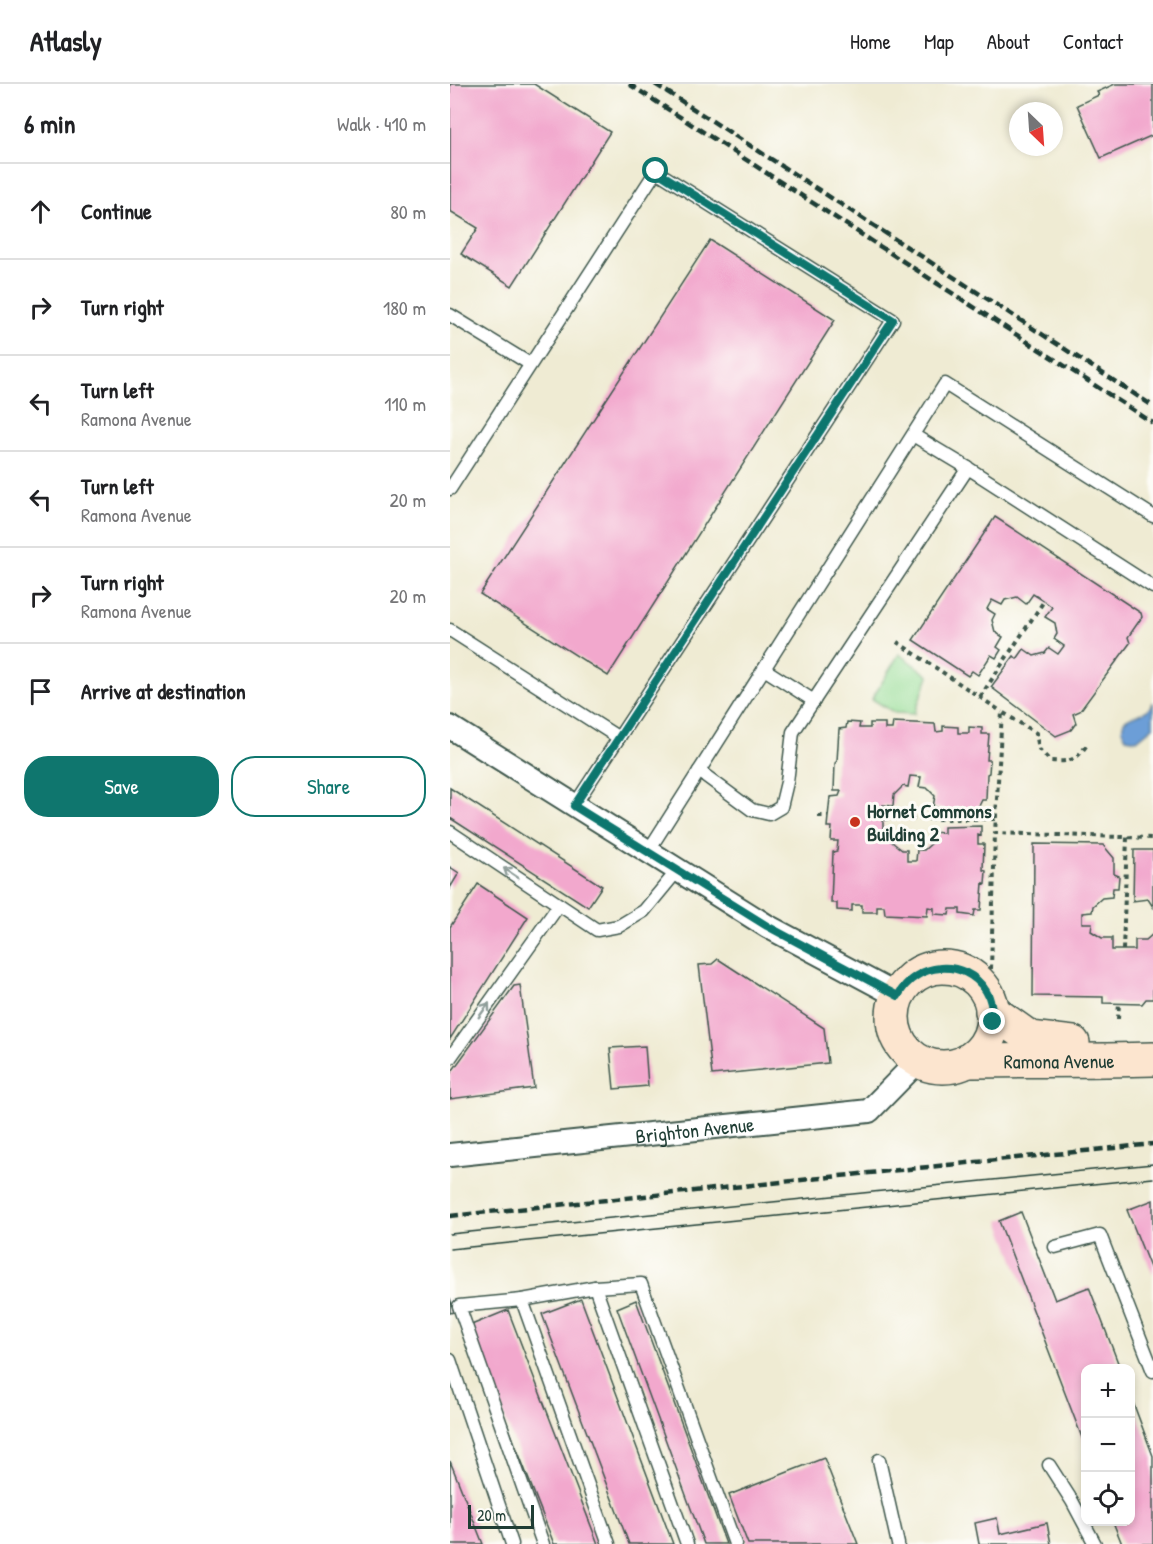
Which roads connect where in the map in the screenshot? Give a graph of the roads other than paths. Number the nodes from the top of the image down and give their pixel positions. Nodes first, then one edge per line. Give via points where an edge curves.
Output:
1 (450, 315) edge
2 (530, 364) junction
3 (913, 435) junction
4 (968, 468) junction
5 (450, 489) edge
6 (1153, 516) edge
7 (1153, 587) edge
8 (450, 630) edge
9 (764, 669) junction
10 (814, 701) junction
11 (450, 727) edge
12 (619, 738) junction
13 (699, 771) junction
14 (574, 806) junction
15 (450, 832) edge
16 (647, 853) junction
17 (677, 871) junction
18 (560, 905) junction
19 (898, 996) junction
20 (992, 1011) junction
21 (1153, 1039) edge
22 (450, 1058) edge
23 (1153, 1059) edge
24 (918, 1061) junction
25 (966, 1061) junction
26 (450, 1155) edge
27 (1055, 1247) dead end
28 (595, 1287) junction
29 (522, 1300) junction
30 (450, 1360) edge
31 (1153, 1371) edge
32 (879, 1460) dead end
33 (1049, 1465) dead end
34 (512, 1544) edge
35 (543, 1544) edge
36 (609, 1544) edge
37 (687, 1544) edge
38 (735, 1544) edge
39 (898, 1544) edge
40 (1095, 1544) edge

1 - 2 lane
2 - 5 lane
2 - 12 lane via 656,171 893,320
3 - 4 lane
3 - 6 lane via 945,384
3 - 9 lane
4 - 7 lane
4 - 10 lane
8 - 12 lane
9 - 10 lane
9 - 13 lane
10 - 13 lane via 793,732 781,807 769,814 752,810
11 - 14 street
12 - 14 lane
13 - 16 lane
14 - 16 street
18 -> 15 lane
16 - 17 street
17 - 18 lane via 644,911 619,926 597,930
17 - 19 street via 767,926
22 -> 18 lane
19 - 20 main road via 914,976 945,967 975,978 986,990
19 - 24 main road via 893,1020 896,1036
20 - 21 main road, Ramona Avenue via 1030,1038 1064,1043
20 - 25 main road, Ramona Avenue via 989,1038
23 - 25 main road, Ramona Avenue
24 - 25 main road, Ramona Avenue via 934,1066
24 - 26 street, Brighton Avenue via 869,1111
27 - 31 lane via 1100,1235
28 - 29 lane
28 - 37 lane
28 - 38 lane via 641,1284
29 - 35 lane via 459,1306
29 - 36 lane
30 - 34 lane
32 - 39 lane
33 - 40 lane

